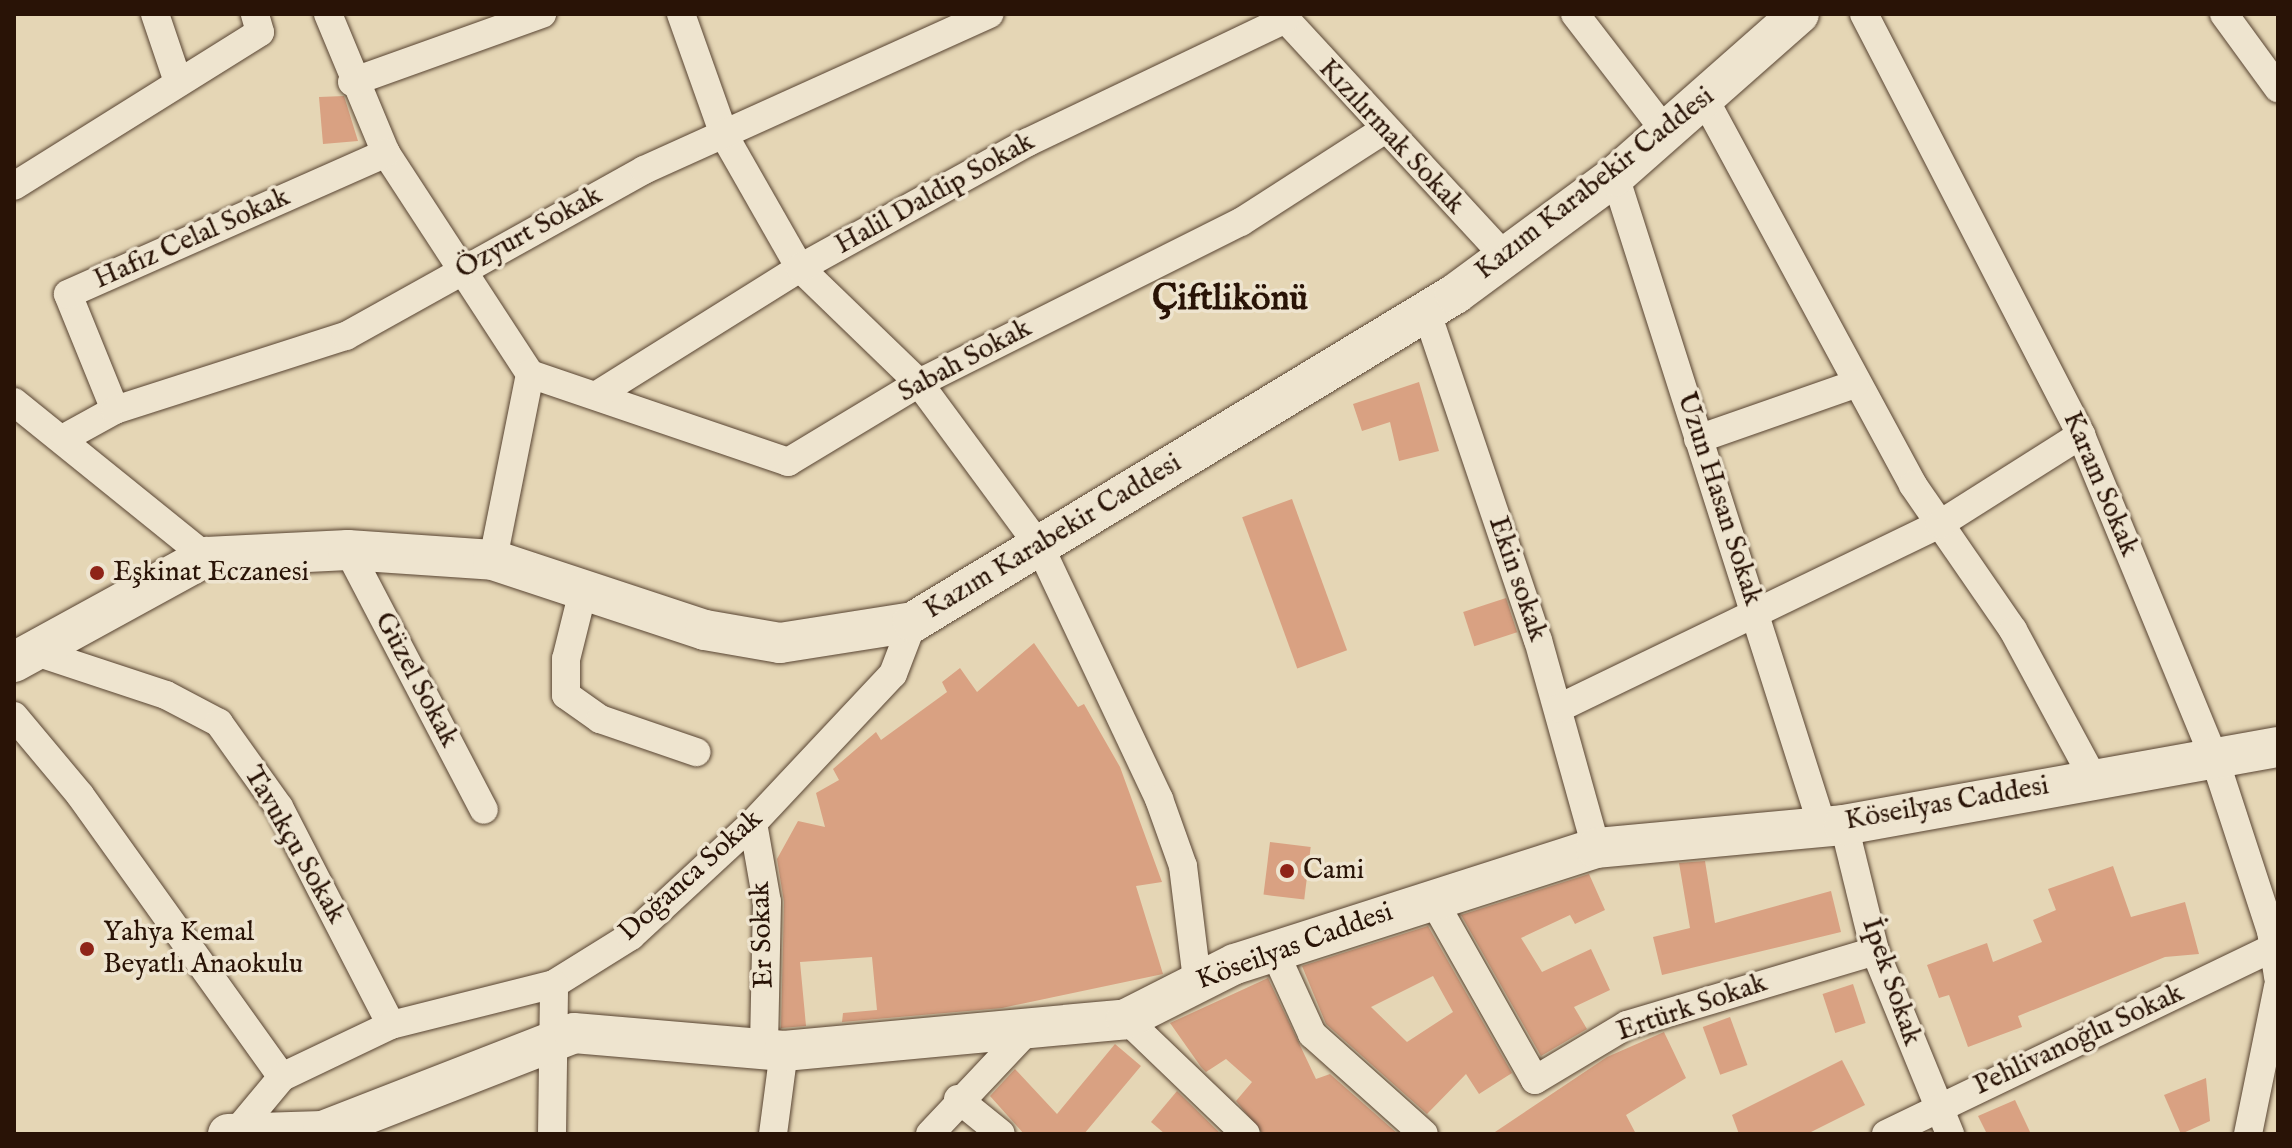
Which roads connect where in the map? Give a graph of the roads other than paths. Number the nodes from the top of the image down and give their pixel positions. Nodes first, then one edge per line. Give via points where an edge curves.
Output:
1 (155, 14) edge
2 (255, 14) edge
3 (328, 14) edge
4 (542, 14) edge
5 (681, 14) edge
6 (989, 14) edge
7 (1575, 14) edge
8 (1799, 14) edge
9 (1864, 14) edge
10 (2224, 14) edge
11 (1282, 17) edge
12 (482, 25) edge
13 (177, 79) junction
14 (352, 82) junction
15 (2278, 88) edge
16 (1705, 100) junction
17 (1382, 131) junction
18 (1666, 132) junction
19 (724, 135) junction
20 (386, 153) junction
21 (1615, 176) junction
22 (14, 186) edge
23 (1505, 257) junction
24 (800, 268) junction
25 (459, 270) junction
26 (1427, 313) junction
27 (530, 374) junction
28 (919, 383) junction
29 (1855, 384) junction
30 (600, 393) junction
31 (14, 402) edge
32 (115, 410) junction
33 (2081, 435) junction
34 (66, 437) junction
35 (1698, 439) junction
36 (1940, 524) junction
37 (1040, 547) junction
38 (348, 550) junction
39 (206, 557) junction
40 (493, 560) junction
41 (584, 587) junction
42 (1755, 608) junction
43 (913, 622) junction
44 (21, 656) edge
45 (1559, 708) junction
46 (14, 716) edge
47 (2278, 747) edge
48 (696, 752) dead end
49 (2214, 757) junction
50 (2094, 780) junction
51 (484, 810) dead end
52 (753, 823) junction
53 (1833, 824) junction
54 (1596, 848) junction
55 (1432, 898) junction
56 (2272, 948) junction
57 (1875, 951) junction
58 (1276, 955) junction
59 (2278, 977) edge
60 (1197, 980) junction
61 (554, 984) junction
62 (2278, 986) edge
63 (1126, 1019) junction
64 (391, 1025) junction
65 (1030, 1028) junction
66 (554, 1041) junction
67 (774, 1050) junction
68 (282, 1077) junction
69 (958, 1099) junction
70 (1937, 1107) junction
71 (248, 1132) edge
72 (324, 1133) edge
73 (552, 1134) edge
74 (773, 1134) edge
75 (930, 1134) edge
76 (1001, 1134) edge
77 (1246, 1134) edge
78 (1424, 1134) edge
79 (1886, 1134) edge
80 (1950, 1134) edge
81 (2248, 1134) edge

1 - 13 street
2 - 13 street via 260,32
3 - 14 street
4 - 12 street
5 - 19 street
6 - 19 street, Özyurt Sokak
7 - 18 street
8 - 16 street, Kazım Karabekir Caddesi
9 - 33 street, Karam Sokak
10 - 15 street
11 - 17 street, Kızılırmak Sokak
11 - 24 street, Halil Daldip Sokak via 1028,142
12 - 14 street
13 - 22 street
14 - 20 street
16 - 18 street, Kazım Karabekir Caddesi
16 - 29 street
17 - 23 street, Kızılırmak Sokak
17 - 28 street, Sabah Sokak via 1241,222
18 - 21 street, Kazım Karabekir Caddesi
19 - 24 street
19 - 25 street, Özyurt Sokak
20 - 25 street
20 - 32 street, Hafız Celal Sokak via 68,294
21 - 23 street, Kazım Karabekir Caddesi
21 - 35 street, Uzun Hasan Sokak
23 - 26 street, Kazım Karabekir Caddesi
24 - 28 street
24 - 30 street, Halil Daldip Sokak
25 - 27 street
25 - 32 street, Özyurt Sokak via 346,336
26 - 37 street, Kazım Karabekir Caddesi
26 - 45 street, Ekin sokak
27 - 30 street, Sabah Sokak
27 - 40 street
28 - 30 street, Sabah Sokak via 788,462
28 - 37 street
29 - 35 street
29 - 36 street
31 - 34 street
32 - 34 street, Özyurt Sokak
33 - 36 street
33 - 49 street, Karam Sokak
34 - 39 street
35 - 42 street, Uzun Hasan Sokak
36 - 42 street
36 - 50 street via 2013,630
37 - 43 street, Kazım Karabekir Caddesi
37 - 60 street via 1103,668 1159,799 1183,866
38 - 39 street, Kazım Karabekir Caddesi
38 - 40 street, Kazım Karabekir Caddesi
38 - 51 street, Güzel Sokak
39 - 44 street, Kazım Karabekir Caddesi
40 - 41 street, Kazım Karabekir Caddesi
41 - 43 street, Kazım Karabekir Caddesi via 705,630 780,643
41 - 48 street via 566,659 566,695 600,719
42 - 45 street
42 - 53 street, Uzun Hasan Sokak
43 - 52 street, Doğanca Sokak via 893,674
44 - 64 street, Tavukçu Sokak via 166,695 219,723 279,807
45 - 54 street, Ekin sokak
46 - 68 street via 80,795
47 - 49 street, Köseilyas Caddesi
49 - 50 street, Köseilyas Caddesi
49 - 56 street, Karam Sokak
50 - 53 street, Köseilyas Caddesi
52 - 61 street, Doğanca Sokak via 631,936
52 - 67 street, Er Sokak via 767,902
53 - 54 street, Köseilyas Caddesi
53 - 57 street, İpek Sokak
54 - 55 street, Köseilyas Caddesi
55 - 57 street, Ertürk Sokak via 1535,1080 1627,1025
55 - 58 street, Köseilyas Caddesi
56 - 59 street, Karam Sokak
56 - 70 street, Pehlivanoğlu Sokak
57 - 70 street, İpek Sokak
58 - 60 street, Köseilyas Caddesi
58 - 78 street via 1312,1034
60 - 63 street, Köseilyas Caddesi
61 - 64 street, Doğanca Sokak
61 - 66 street
62 - 81 street
63 - 65 street, Köseilyas Caddesi
63 - 77 street
64 - 68 street, Doğanca Sokak
65 - 67 street, Köseilyas Caddesi
65 - 69 street
66 - 67 street, Köseilyas Caddesi via 574,1033
66 - 72 street, Köseilyas Caddesi
66 - 73 street
67 - 74 street, Er Sokak
68 - 71 street, Doğanca Sokak
69 - 75 street
69 - 76 street
70 - 79 street, Pehlivanoğlu Sokak
70 - 80 street, İpek Sokak
71 - 72 street, Köseilyas Caddesi

